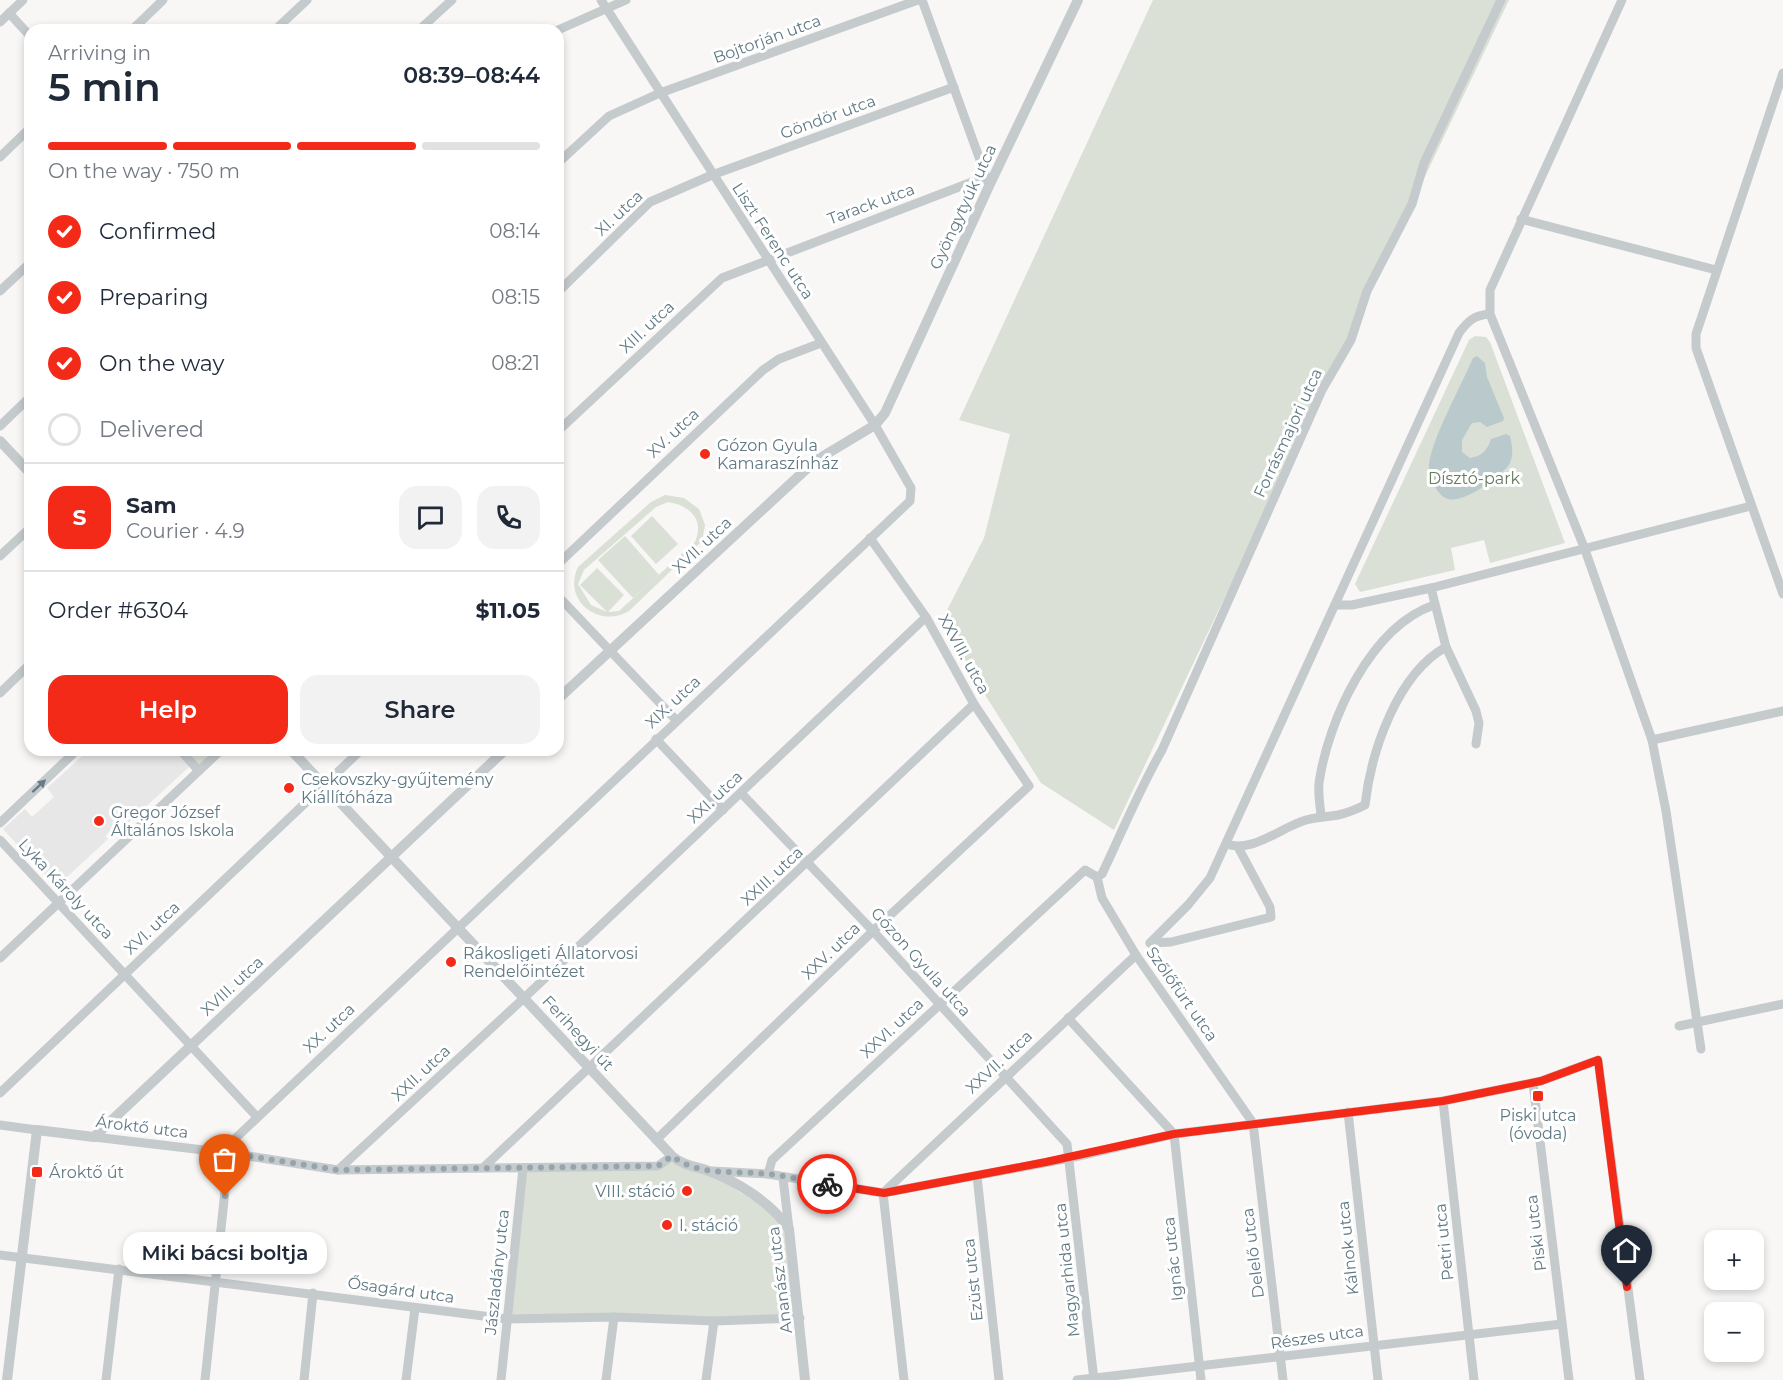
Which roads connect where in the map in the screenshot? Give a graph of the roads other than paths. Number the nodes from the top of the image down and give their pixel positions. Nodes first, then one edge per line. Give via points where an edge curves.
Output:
1 (23, 0) edge
2 (163, 0) edge
3 (307, 0) edge
4 (452, 0) edge
5 (626, 0) edge
6 (918, 0) edge
7 (922, 0) edge
8 (1078, 0) edge
9 (1501, 0) edge
10 (1622, 0) edge
11 (602, 4) edge
12 (9, 14) junction
13 (0, 22) edge
14 (138, 24) edge
15 (281, 24) edge
16 (426, 24) edge
17 (564, 26) edge
18 (24, 30) edge
19 (1783, 73) edge
20 (954, 87) junction
21 (660, 93) junction
22 (24, 134) edge
23 (0, 157) edge
24 (564, 158) edge
25 (712, 175) junction
26 (987, 180) junction
27 (1521, 219) junction
28 (766, 259) junction
29 (24, 269) edge
30 (1716, 270) junction
31 (564, 286) edge
32 (0, 291) edge
33 (1490, 314) junction
34 (821, 343) junction
35 (24, 403) edge
36 (564, 425) edge
37 (875, 425) junction
38 (0, 426) edge
39 (0, 441) edge
40 (24, 467) edge
41 (910, 501) joint
42 (1751, 506) junction
43 (24, 534) edge
44 (870, 538) junction
45 (1584, 547) junction
46 (0, 556) edge
47 (564, 558) edge
48 (1431, 588) junction
49 (1783, 594) edge
50 (564, 602) edge
51 (1335, 605) junction
52 (1434, 605) junction
53 (926, 617) junction
54 (1446, 647) junction
55 (610, 650) junction
56 (24, 671) edge
57 (0, 693) edge
58 (564, 693) edge
59 (974, 704) junction
60 (1783, 711) edge
61 (676, 720) junction
62 (656, 739) junction
63 (1652, 740) junction
64 (1476, 744) dead end
65 (71, 756) edge
66 (185, 756) edge
67 (215, 756) edge
68 (297, 756) edge
69 (355, 756) edge
70 (499, 756) edge
71 (199, 771) junction
72 (324, 785) junction
73 (1029, 786) joint
74 (741, 793) junction
75 (723, 810) junction
76 (1321, 815) junction
77 (0, 823) edge
78 (0, 840) edge
79 (1226, 844) junction
80 (1238, 847) junction
81 (392, 857) junction
82 (807, 864) junction
83 (1097, 877) junction
84 (59, 903) junction
85 (458, 928) junction
86 (873, 931) junction
87 (1136, 955) junction
88 (0, 958) edge
89 (125, 974) junction
90 (524, 998) junction
91 (939, 1004) junction
92 (1783, 1004) edge
93 (1068, 1018) junction
94 (1697, 1021) junction
95 (1679, 1026) dead end
96 (191, 1045) junction
97 (1701, 1049) dead end
98 (590, 1069) junction
99 (1004, 1077) junction
100 (1533, 1083) junction
101 (0, 1093) edge
102 (1443, 1101) junction
103 (1348, 1112) junction
104 (257, 1117) junction
105 (1252, 1123) junction
106 (0, 1125) edge
107 (37, 1130) junction
108 (1174, 1134) junction
109 (94, 1137) junction
110 (656, 1140) junction
111 (225, 1152) junction
112 (672, 1156) junction
113 (1070, 1158) junction
114 (484, 1167) junction
115 (523, 1168) junction
116 (338, 1170) junction
117 (707, 1171) junction
118 (768, 1174) junction
119 (976, 1176) junction
120 (783, 1178) junction
121 (884, 1193) junction
122 (789, 1229) junction
123 (0, 1255) edge
124 (22, 1258) junction
125 (118, 1269) junction
126 (216, 1284) junction
127 (313, 1293) junction
128 (415, 1308) junction
129 (614, 1317) junction
130 (507, 1318) junction
131 (800, 1318) junction
132 (714, 1321) junction
133 (1562, 1324) junction
134 (1469, 1336) junction
135 (1374, 1345) junction
136 (1280, 1358) junction
137 (1200, 1365) junction
138 (1094, 1379) edge
139 (7, 1380) edge
140 (106, 1380) edge
141 (205, 1380) edge
142 (304, 1380) edge
143 (406, 1380) edge
144 (501, 1380) edge
145 (606, 1380) edge
146 (706, 1380) edge
147 (805, 1380) edge
148 (904, 1380) edge
149 (999, 1380) edge
150 (1077, 1380) edge
151 (1201, 1380) edge
152 (1283, 1380) edge
153 (1378, 1380) edge
154 (1474, 1380) edge
155 (1569, 1380) edge
156 (1640, 1380) edge

1 - 12 street
2 - 14 street
3 - 15 street
4 - 16 street
5 - 11 street
6 - 21 street, Bojtorján utca
7 - 20 street
8 - 26 street, Gyöngytyúk utca
9 - 83 street, Forrásmajori utca via 1424,163 1412,204 1367,291 1351,340 1322,390 1162,750 1139,791 1135,808
10 - 27 street
11 - 17 street
11 - 21 street, Liszt Ferenc utca
12 - 13 street
12 - 18 street
19 - 30 street
20 - 25 street, Göndör utca
20 - 26 street
21 - 24 street, Bojtorján utca via 609,116
21 - 25 street, Liszt Ferenc utca
22 - 23 street
25 - 28 street, Liszt Ferenc utca
25 - 31 street, XI. utca via 650,202
26 - 28 street, Tarack utca
26 - 37 street, Gyöngytyúk utca via 885,413
27 - 30 street
27 - 33 street via 1490,290
28 - 34 street, Liszt Ferenc utca
28 - 36 street, XIII. utca via 722,278
29 - 32 street
30 - 42 street via 1696,334 1696,348
33 - 45 street
33 - 51 street via 1468,321 1459,333
34 - 37 street, Liszt Ferenc utca
34 - 47 street, XV. utca via 779,359 763,370
35 - 38 street
37 - 41 street, Liszt Ferenc utca via 911,488
37 - 55 street, XVII. utca via 815,461
39 - 40 street
41 - 44 street, XIX. utca
42 - 45 street
42 - 49 street
43 - 46 street
44 - 53 street, XXVIII. utca
44 - 61 street, XIX. utca
45 - 48 street
45 - 63 street
48 - 51 street
48 - 52 street
50 - 55 street
51 - 79 street
52 - 54 street
52 - 76 street via 1416,611 1400,624 1360,672 1325,755 1319,786
53 - 59 street, XXVIII. utca
53 - 74 street, XXI. utca
54 - 64 street via 1476,711
54 - 76 street via 1431,655 1405,686 1374,758 1365,805 1337,815
55 - 58 street, XVII. utca
55 - 61 street
56 - 57 street
59 - 73 street, XXVIII. utca
59 - 82 street, XXIII. utca
60 - 63 street
61 - 62 street, XIX. utca
62 - 75 street
62 - 85 street, XIX. utca
63 - 94 street
77 -> 65 street
66 - 71 street
67 - 71 street
68 - 72 street, Ferihegyi út
69 - 72 street
70 - 81 street
71 - 84 street
72 - 81 street, Ferihegyi út
72 - 89 street, XVI. utca
73 - 86 street, XXV. utca
74 - 75 street, XXI. utca
74 - 82 street, Gózon Gyula utca
75 - 90 street, XXI. utca
76 - 80 street via 1262,841
78 - 84 street, Lyka Károly utca
79 - 80 street
79 - 80 street via 1210,878 1150,943 1171,942 1271,917 1270,907
81 - 85 street, Ferihegyi út
81 - 96 street, XVIII. utca
82 - 86 street, Gózon Gyula utca
82 - 98 street, XXIII. utca
83 - 87 street, Szőlőfürt utca via 1102,898
83 - 91 street, XXVI. utca via 1084,870
84 - 88 street
84 - 89 street, Lyka Károly utca
85 - 90 street, Ferihegyi út
85 - 104 street, XX. utca
86 - 91 street, Gózon Gyula utca
86 - 110 street, XXV. utca
87 - 93 street, XXVII. utca
87 - 105 street, Szőlőfürt utca
89 - 96 street, Lyka Károly utca
89 - 101 street, XVI. utca
90 - 98 street, Ferihegyi út
90 - 116 street, XXII. utca
91 - 99 street, Gózon Gyula utca
91 - 118 street, XXVI. utca via 772,1160
92 - 94 street
93 - 99 street, XXVII. utca
93 - 108 street
94 - 95 street
94 - 97 street
96 - 104 street, Lyka Károly utca
96 - 109 street, XVIII. utca
98 - 110 street, Ferihegyi út
98 - 114 street, XXIII. utca
99 - 113 street, Gózon Gyula utca via 1067,1144
99 - 121 street, XXVII. utca
100 - 102 street
100 - 133 street, Piski utca
100 - 156 street via 1598,1060
102 - 103 street
102 - 134 street, Petri utca
103 - 105 street
103 - 135 street, Kálnok utca
104 - 111 street, XX. utca
105 - 108 street
105 - 136 street, Delelő utca
106 - 107 street, Ároktő utca
107 - 109 street, Ároktő utca
107 - 124 street
108 - 113 street
108 - 137 street, Ignác utca
109 - 111 street, Ároktő utca
110 - 112 street, Ferihegyi út
111 - 116 street, Ároktő utca
111 - 126 street
112 - 115 street, Ároktő utca via 658,1166
112 - 117 street, Ferihegyi út
113 - 119 street
113 - 138 street, Magyarhida utca
114 - 115 street, Ároktő utca
114 - 116 street, Ároktő utca
115 - 130 street, Jászladány utca
117 - 118 street
117 - 122 street, Ferihegyi út via 776,1212
118 - 120 street
119 - 121 street
119 - 149 street, Ezüst utca
120 - 121 street
120 - 122 street, Ananász utca
121 - 148 street
122 - 131 street, Ananász utca
123 - 124 street, Ősagárd utca
124 - 125 street, Ősagárd utca
124 - 139 street
125 - 126 street, Ősagárd utca
125 - 140 street
126 - 127 street, Ősagárd utca
126 - 141 street
127 - 128 street, Ősagárd utca
127 - 142 street
128 - 130 street, Ősagárd utca
128 - 143 street
129 - 130 street, Ősagárd utca
129 - 132 street, Ősagárd utca
129 - 145 street
130 - 144 street, Jászladány utca
131 - 132 street, Ősagárd utca
131 - 147 street, Ananász utca
132 - 146 street
133 - 134 street, Részes utca
133 - 155 street, Piski utca
134 - 135 street, Részes utca
134 - 154 street, Petri utca
135 - 136 street, Részes utca
135 - 153 street, Kálnok utca
136 - 137 street, Részes utca
136 - 152 street, Delelő utca
137 - 138 street, Részes utca
137 - 151 street, Ignác utca
138 - 150 street, Részes utca

